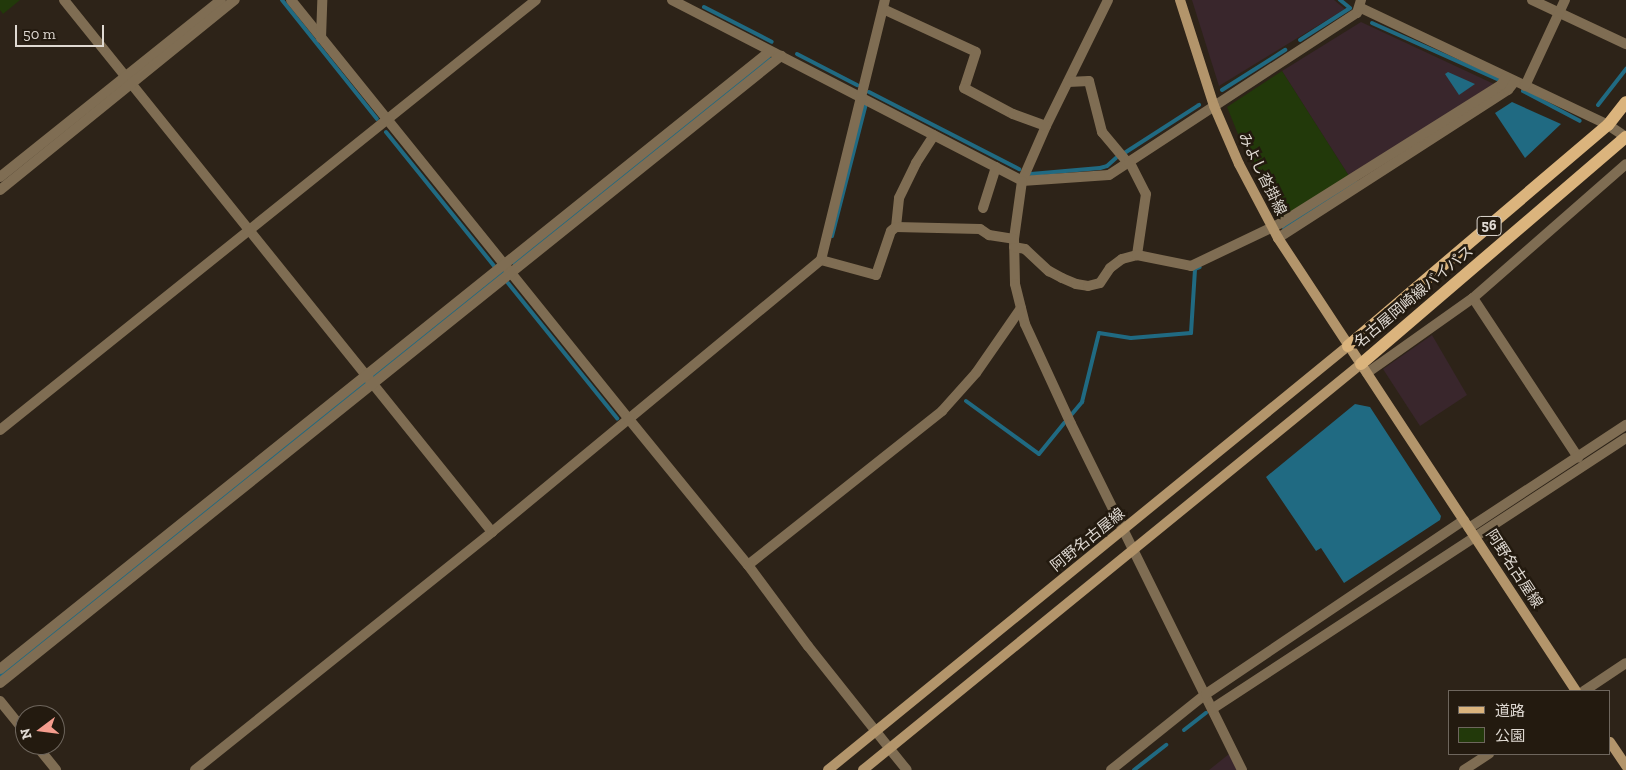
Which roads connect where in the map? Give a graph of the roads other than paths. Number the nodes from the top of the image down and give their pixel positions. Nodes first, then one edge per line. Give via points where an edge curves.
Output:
1 (64, 0) edge
2 (221, 0) edge
3 (235, 0) edge
4 (291, 0) edge
5 (322, 0) edge
6 (536, 0) edge
7 (672, 0) edge
8 (1108, 0) edge
9 (1180, 0) edge
10 (1532, 0) edge
11 (1565, 0) edge
12 (1361, 4) edge
13 (693, 5) edge
14 (884, 5) edge
15 (1559, 12) junction
16 (321, 38) junction
17 (1626, 44) edge
18 (770, 51) junction
19 (781, 56) junction
20 (1510, 79) junction
21 (129, 80) junction
22 (1068, 82) junction
23 (1526, 86) junction
24 (860, 97) junction
25 (1626, 102) edge
26 (1214, 106) junction
27 (387, 121) junction
28 (1608, 125) junction
29 (1046, 126) junction
30 (934, 135) junction
31 (1626, 137) edge
32 (1128, 162) junction
33 (1626, 164) edge
34 (996, 167) junction
35 (0, 177) edge
36 (1022, 181) junction
37 (0, 190) edge
38 (983, 208) dead end
39 (896, 227) junction
40 (1271, 227) junction
41 (249, 230) junction
42 (1278, 238) junction
43 (1014, 243) junction
44 (1136, 255) junction
45 (821, 260) junction
46 (504, 265) junction
47 (511, 274) junction
48 (1473, 298) junction
49 (1021, 308) junction
50 (1348, 346) junction
51 (1364, 368) junction
52 (365, 376) junction
53 (372, 385) junction
54 (628, 418) junction
55 (1626, 425) edge
56 (0, 430) edge
57 (1626, 438) edge
58 (1578, 457) junction
59 (1466, 524) junction
60 (1124, 530) junction
61 (492, 532) junction
62 (1475, 537) junction
63 (1134, 550) junction
64 (748, 565) junction
65 (1626, 664) edge
66 (0, 669) edge
67 (0, 683) edge
68 (1575, 690) edge
69 (1586, 690) edge
70 (1206, 694) junction
71 (0, 701) edge
72 (1212, 709) junction
73 (15, 720) edge
74 (876, 731) junction
75 (1611, 744) edge
76 (889, 748) junction
77 (44, 755) edge
78 (1487, 755) edge
79 (904, 766) edge
80 (1626, 766) edge
81 (56, 770) edge
82 (195, 770) edge
83 (828, 770) edge
84 (863, 770) edge
85 (892, 770) edge
86 (1111, 770) edge
87 (1242, 770) edge
88 (1464, 770) edge

1 - 21 street
2 - 21 street
3 - 21 street
4 - 16 street
5 - 16 street
6 - 27 street
7 - 13 street
8 - 22 street
9 - 26 main road, みよし沓掛線
10 - 15 street
11 - 15 street
12 - 20 street
12 - 26 street via 1357,13
13 - 18 street
14 - 24 street
14 - 29 street via 976,52 964,88 1013,114
15 - 17 street
15 - 23 street
16 - 27 street
18 - 19 street
18 - 46 street
19 - 24 street
19 - 47 street
20 - 23 street
20 - 40 street
20 - 42 street via 1508,90
21 - 35 street
21 - 37 street
21 - 41 street
22 - 29 street
22 - 32 street via 1089,81 1102,132
23 - 28 street
24 - 30 street
24 - 45 street
25 - 28 main road, 名古屋岡崎線バイパス / 56
26 - 32 street
26 - 40 main road, みよし沓掛線
27 - 41 street
27 - 46 street
28 - 31 street
28 - 50 main road, 名古屋岡崎線バイパス / 56
29 - 36 street
30 - 34 street
30 - 39 street via 899,198
31 - 51 main road, 名古屋岡崎線バイパス / 56
32 - 36 street via 1109,175
32 - 44 street via 1146,194
33 - 48 street
34 - 36 street
34 - 38 street
36 - 43 street
39 - 43 street via 980,229
39 - 45 street via 891,231 876,274
40 - 42 main road, みよし沓掛線
40 - 44 street via 1191,266
41 - 52 street
41 - 56 street
42 - 50 main road, みよし沓掛線
43 - 44 street via 1025,248 1049,271 1088,286 1100,283 1110,268
43 - 49 street
45 - 54 street
46 - 47 street
46 - 52 street
47 - 53 street
47 - 54 street
48 - 51 street
48 - 58 street
49 - 60 street via 1025,324 1071,424
49 - 64 street via 976,372 942,411
50 - 51 main road, 阿野名古屋線
50 - 60 main road, 阿野名古屋線
51 - 59 main road, 阿野名古屋線
51 - 63 main road
52 - 53 street
52 - 66 street
53 - 61 street
53 - 67 street
54 - 61 street
54 - 64 street
55 - 58 street
57 - 62 street
58 - 59 street
59 - 62 main road, 阿野名古屋線
59 - 70 street
60 - 63 street
60 - 74 main road, 阿野名古屋線
61 - 82 street
62 - 68 main road, 阿野名古屋線
62 - 72 street
63 - 70 street
63 - 76 main road
64 - 74 street
65 - 69 street
70 - 72 street
70 - 86 street
71 - 73 street
72 - 87 street
74 - 76 street
74 - 83 main road, 阿野名古屋線
75 - 80 main road
76 - 79 street
76 - 84 main road
77 - 81 street
78 - 88 street
79 - 85 street

